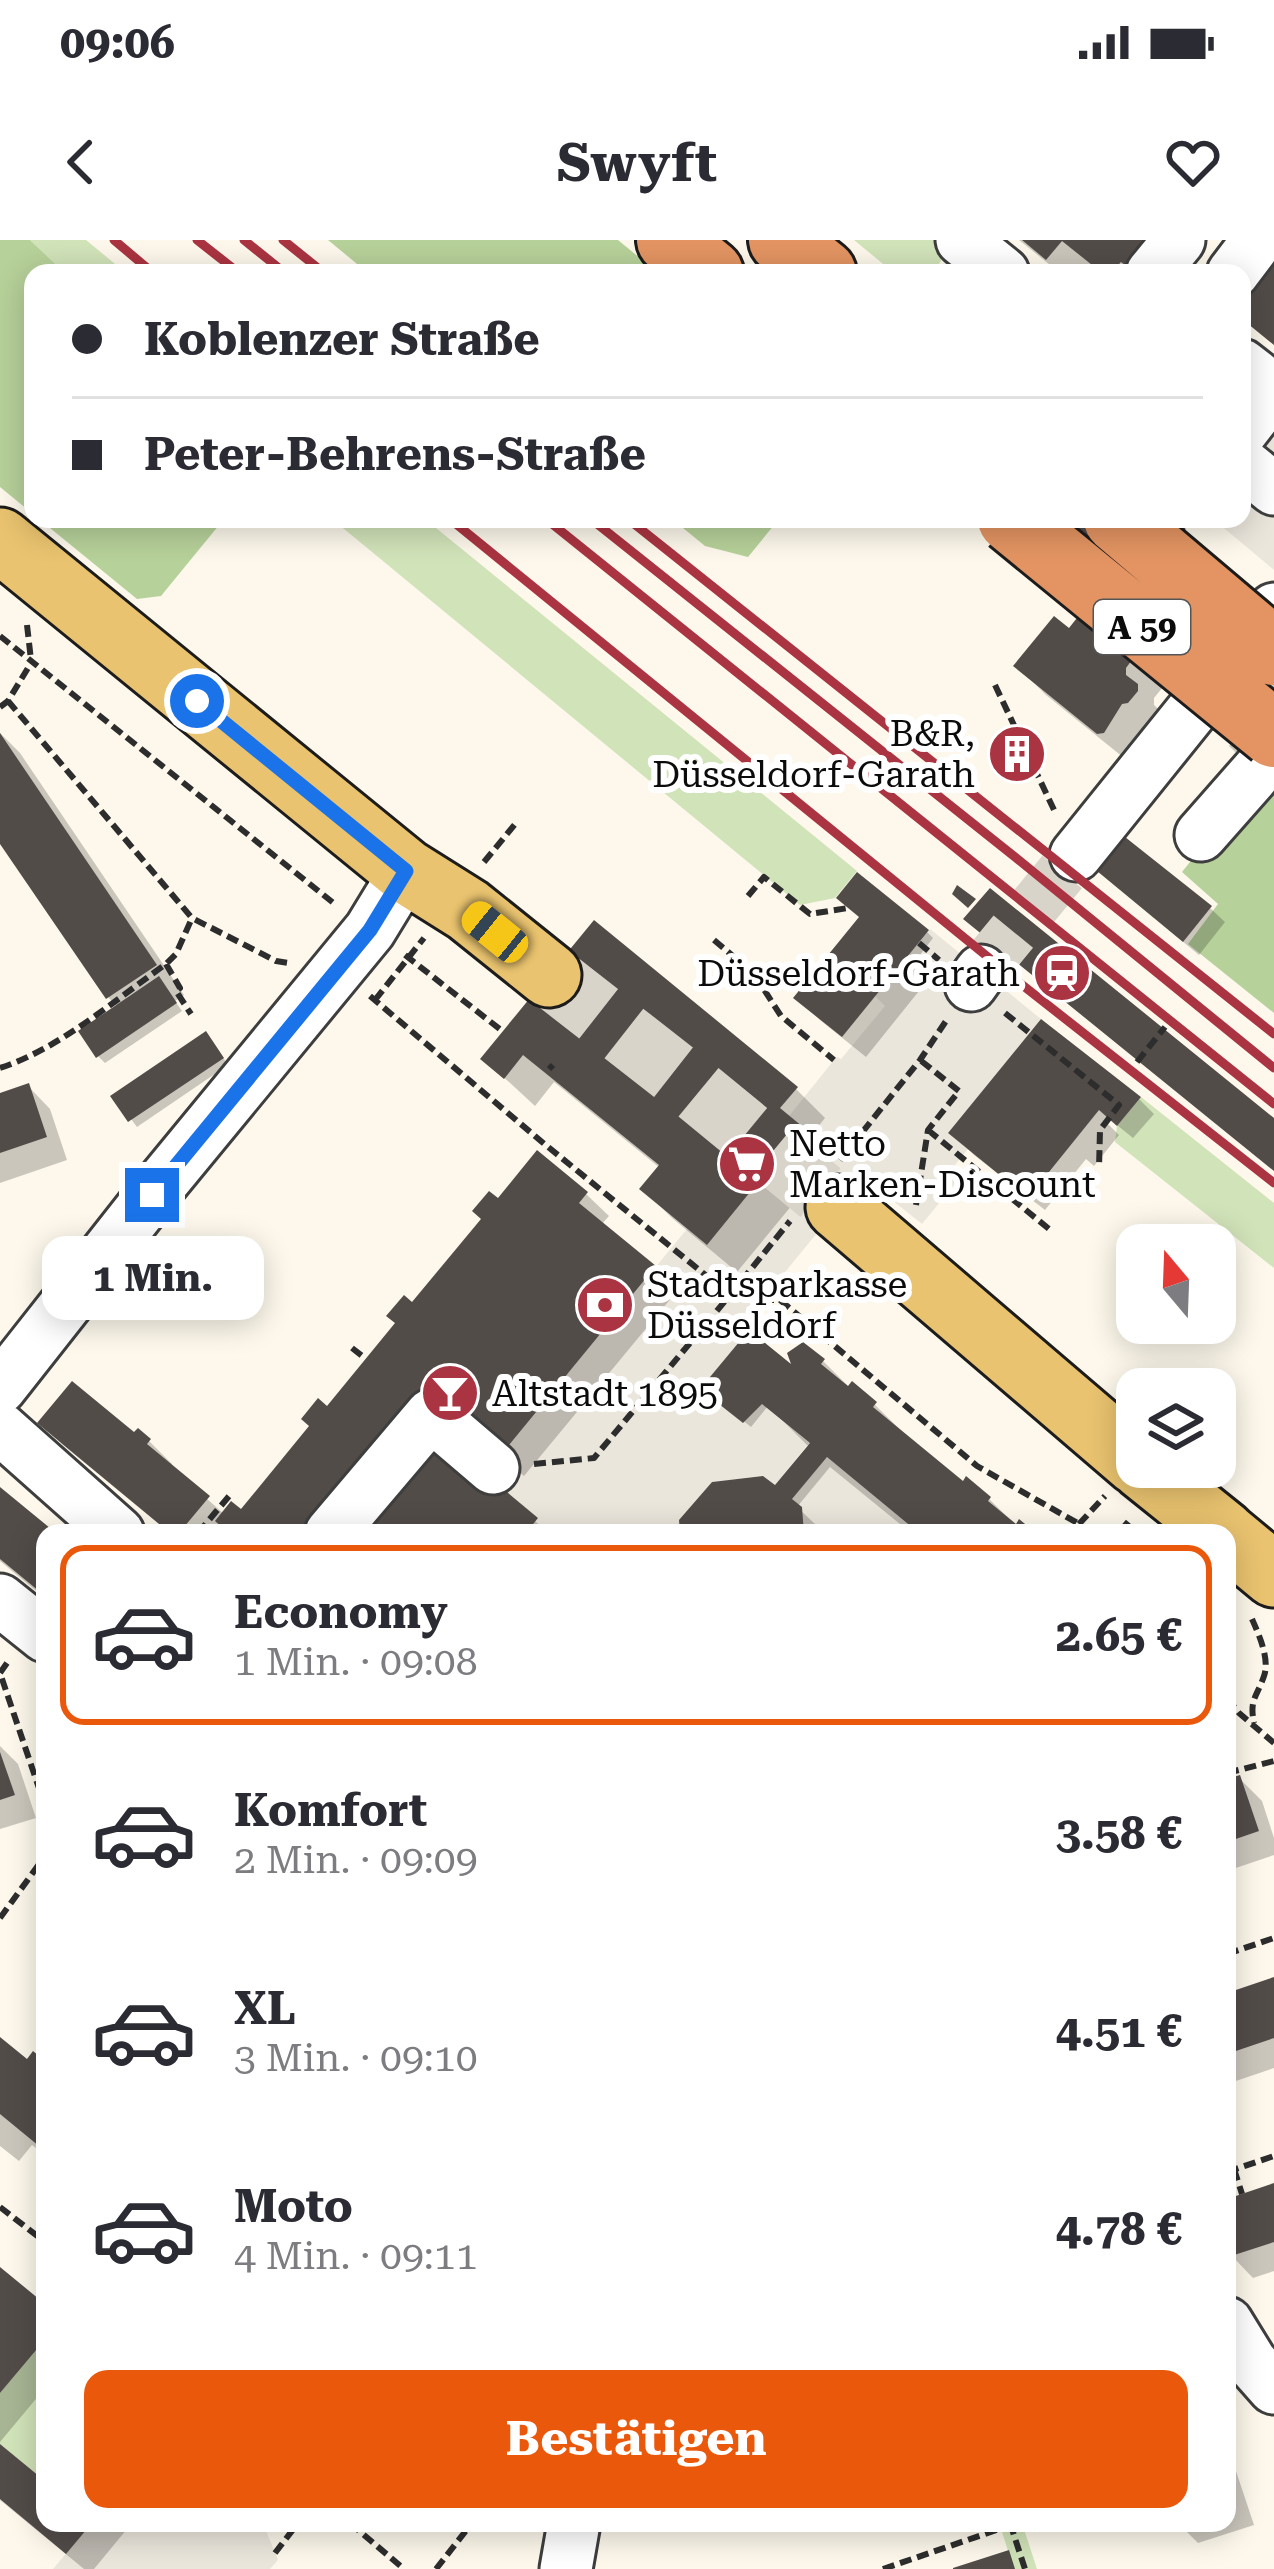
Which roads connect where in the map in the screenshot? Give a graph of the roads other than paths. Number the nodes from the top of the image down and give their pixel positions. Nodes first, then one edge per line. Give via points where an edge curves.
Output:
1 (670, 240) edge
2 (782, 240) edge
3 (962, 240) edge
4 (1179, 240) edge
5 (1214, 240) edge
6 (1258, 240) edge
7 (699, 264) edge
8 (813, 264) edge
9 (992, 264) edge
10 (1159, 264) edge
11 (1194, 264) edge
12 (1240, 264) edge
13 (1251, 372) edge
14 (1251, 419) edge
15 (1022, 528) edge
16 (1128, 528) edge
17 (0, 540) edge
18 (1274, 609) edge
19 (1274, 652) edge
20 (1274, 734) edge
21 (1274, 752) edge
22 (1201, 835) dead end
23 (1082, 847) tunnel mouth
24 (406, 871) junction
25 (549, 975) tunnel mouth
26 (838, 1207) tunnel mouth
27 (0, 1388) edge
28 (0, 1428) edge
29 (1116, 1444) edge
30 (493, 1468) road end
31 (1163, 1488) edge
32 (108, 1524) edge
33 (339, 1524) edge
34 (1199, 1524) edge
35 (1236, 1565) edge
36 (1262, 1594) edge
37 (0, 1600) edge
38 (36, 1629) edge
39 (1236, 2339) edge
40 (1274, 2388) edge
41 (572, 2532) edge
42 (566, 2569) edge

1 - 7 highway
2 - 8 highway
3 - 9 street
4 - 10 street
5 - 11 street
6 - 12 street
13 - 14 street via 1274,390
15 - 20 highway, A 59, bridge
16 - 19 highway, A 59, bridge
17 - 24 main road
18 - 23 street
21 - 22 street
24 - 25 main road
24 - 27 street via 370,930 357,985 152,1195
26 - 29 main road
28 - 32 street
30 - 33 street via 431,1415
31 - 34 main road
35 - 36 main road
37 - 38 street
39 - 40 street
41 - 42 street

